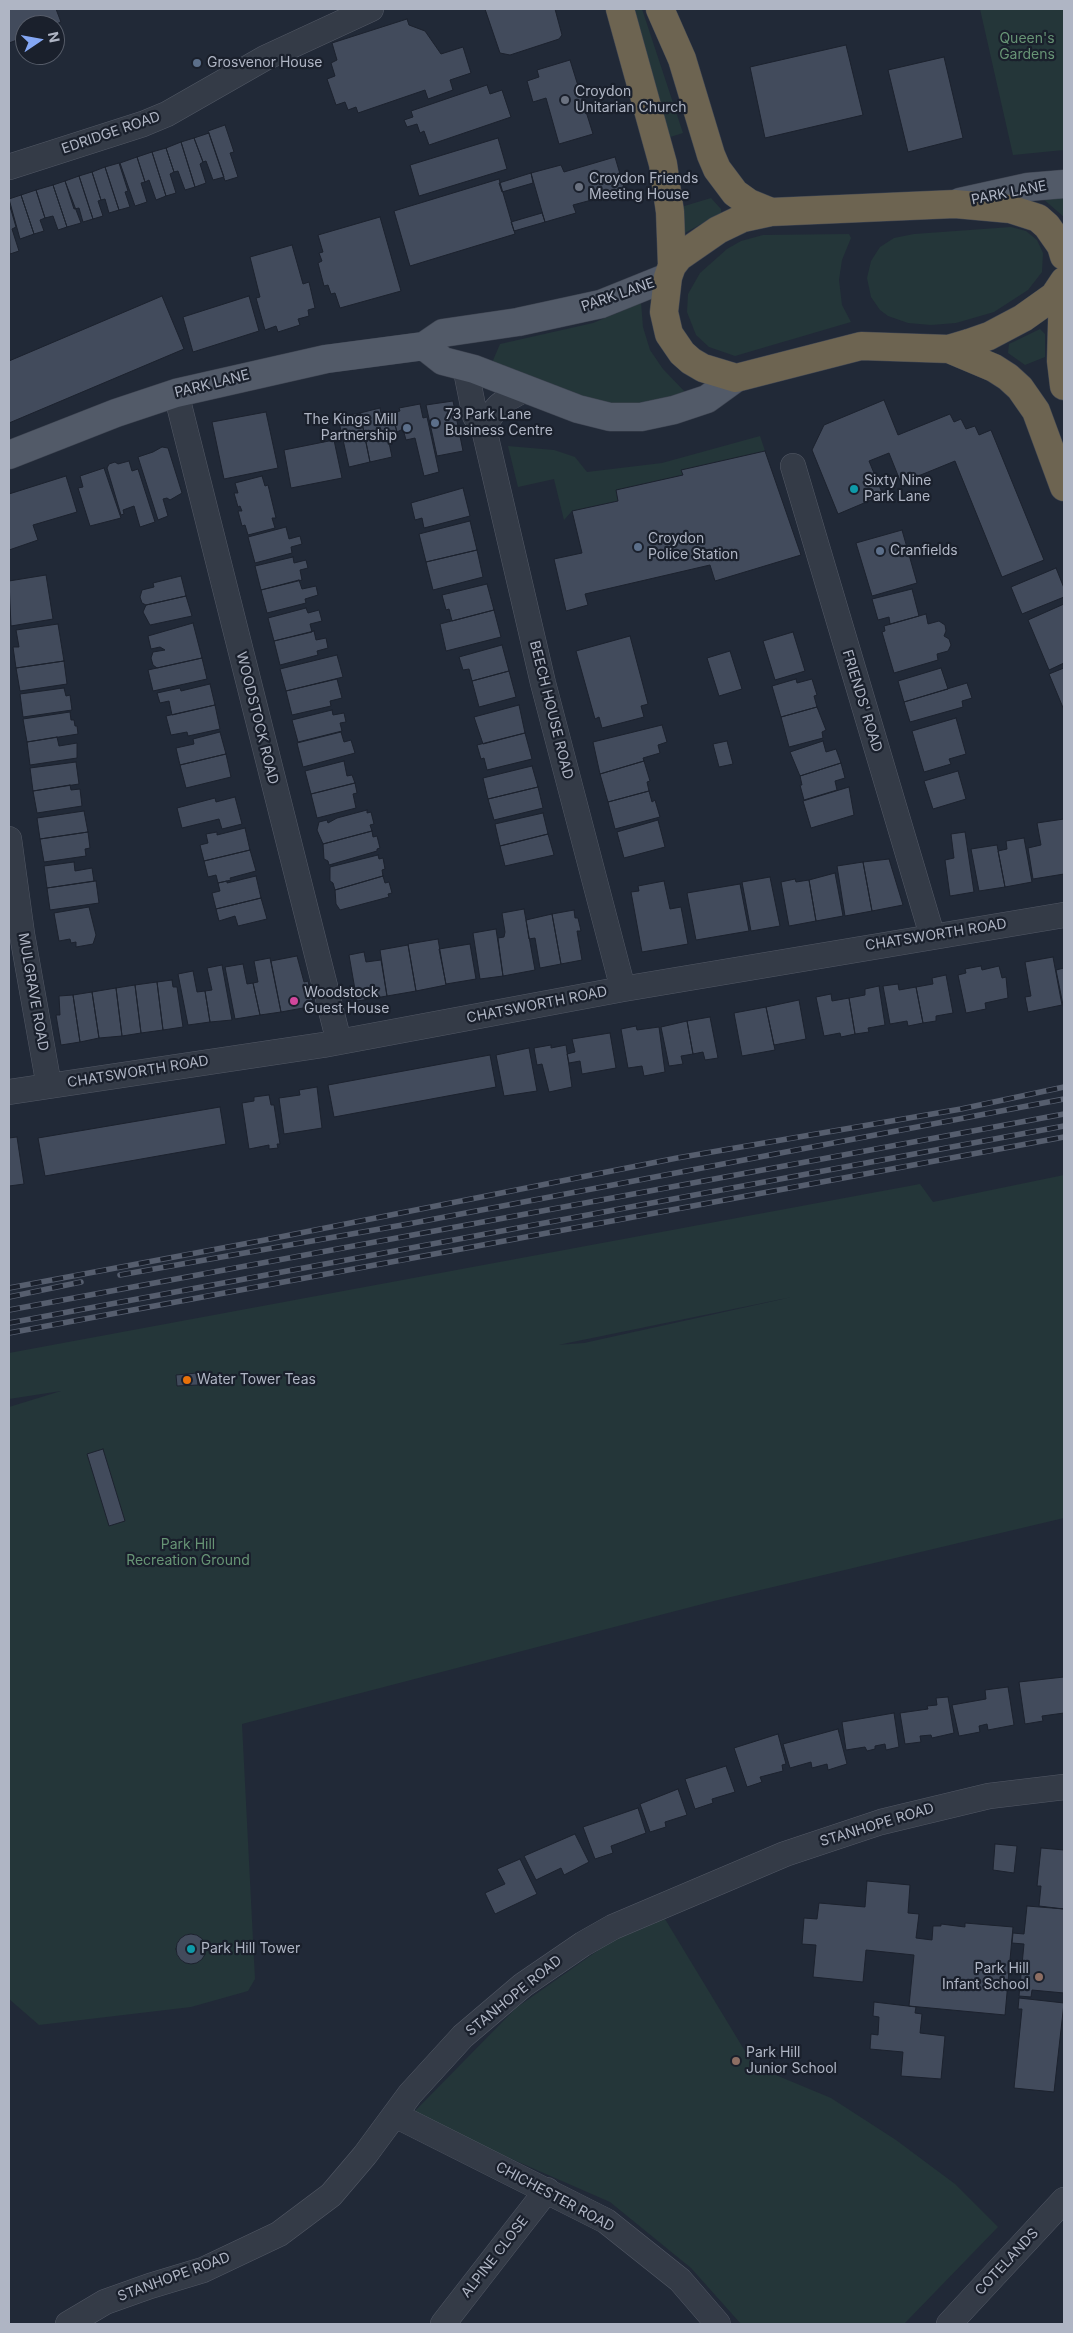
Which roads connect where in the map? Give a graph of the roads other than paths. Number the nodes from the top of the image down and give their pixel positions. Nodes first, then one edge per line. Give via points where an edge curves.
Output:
1 (371, 9) edge
2 (620, 9) edge
3 (660, 9) edge
4 (9, 167) edge
5 (1064, 184) edge
6 (955, 204) junction
7 (771, 212) junction
8 (1064, 256) edge
9 (670, 272) junction
10 (1064, 283) edge
11 (424, 346) junction
12 (949, 349) junction
13 (465, 366) junction
14 (736, 378) junction
15 (1064, 386) edge
16 (525, 389) junction
17 (176, 393) junction
18 (484, 429) junction
19 (9, 455) edge
20 (793, 466) dead end
21 (1064, 487) edge
22 (9, 838) edge
23 (1064, 914) edge
24 (932, 935) junction
25 (623, 989) junction
26 (339, 1042) junction
27 (49, 1086) junction
28 (9, 1092) edge
29 (1064, 1787) edge
30 (394, 2115) junction
31 (547, 2190) junction
32 (1064, 2200) edge
33 (1056, 2226) edge
34 (68, 2324) edge
35 (443, 2324) edge
36 (718, 2324) edge
37 (949, 2324) edge

1 - 4 street, EDRIDGE ROAD via 282,49 167,114
2 - 9 highway via 663,164 670,212
3 - 7 highway via 682,59 717,169 735,193 750,204
5 - 6 main road, PARK LANE via 1028,186
6 - 7 highway
6 - 8 highway via 1010,209 1038,218 1056,237
7 - 9 highway via 743,218 718,230 690,247
9 - 11 main road, PARK LANE via 601,304 518,322 443,333
9 - 14 highway via 664,312 674,344 691,361
10 - 12 highway via 1043,305 1003,329
10 - 15 highway via 1061,354
11 - 13 main road via 443,361
11 - 17 main road, PARK LANE via 326,359
12 - 14 highway via 861,346
12 - 21 highway via 994,368 1020,388 1036,411
13 - 16 main road
13 - 18 street, BEECH HOUSE ROAD via 475,416
14 - 16 main road via 707,399 655,415 626,418 596,415
16 - 18 street via 499,406
17 - 19 main road, PARK LANE
17 - 26 street, WOODSTOCK ROAD
18 - 25 street, BEECH HOUSE ROAD via 541,675
20 - 24 street, FRIENDS' ROAD
22 - 27 street, MULGRAVE ROAD
23 - 24 street, CHATSWORTH ROAD
24 - 25 street, CHATSWORTH ROAD
25 - 26 street, CHATSWORTH ROAD
26 - 27 street, CHATSWORTH ROAD
27 - 28 street, CHATSWORTH ROAD
29 - 30 street, STANHOPE ROAD via 981,1797 881,1822 785,1854 613,1927 552,1963 493,2010 432,2068
30 - 31 street, CHICHESTER ROAD
30 - 34 street, STANHOPE ROAD via 366,2155 330,2195 280,2234 203,2270 105,2302
31 - 35 street, ALPINE CLOSE
31 - 36 street, CHICHESTER ROAD via 606,2221 680,2280
32 - 33 street, COTELANDS
33 - 37 street, COTELANDS

